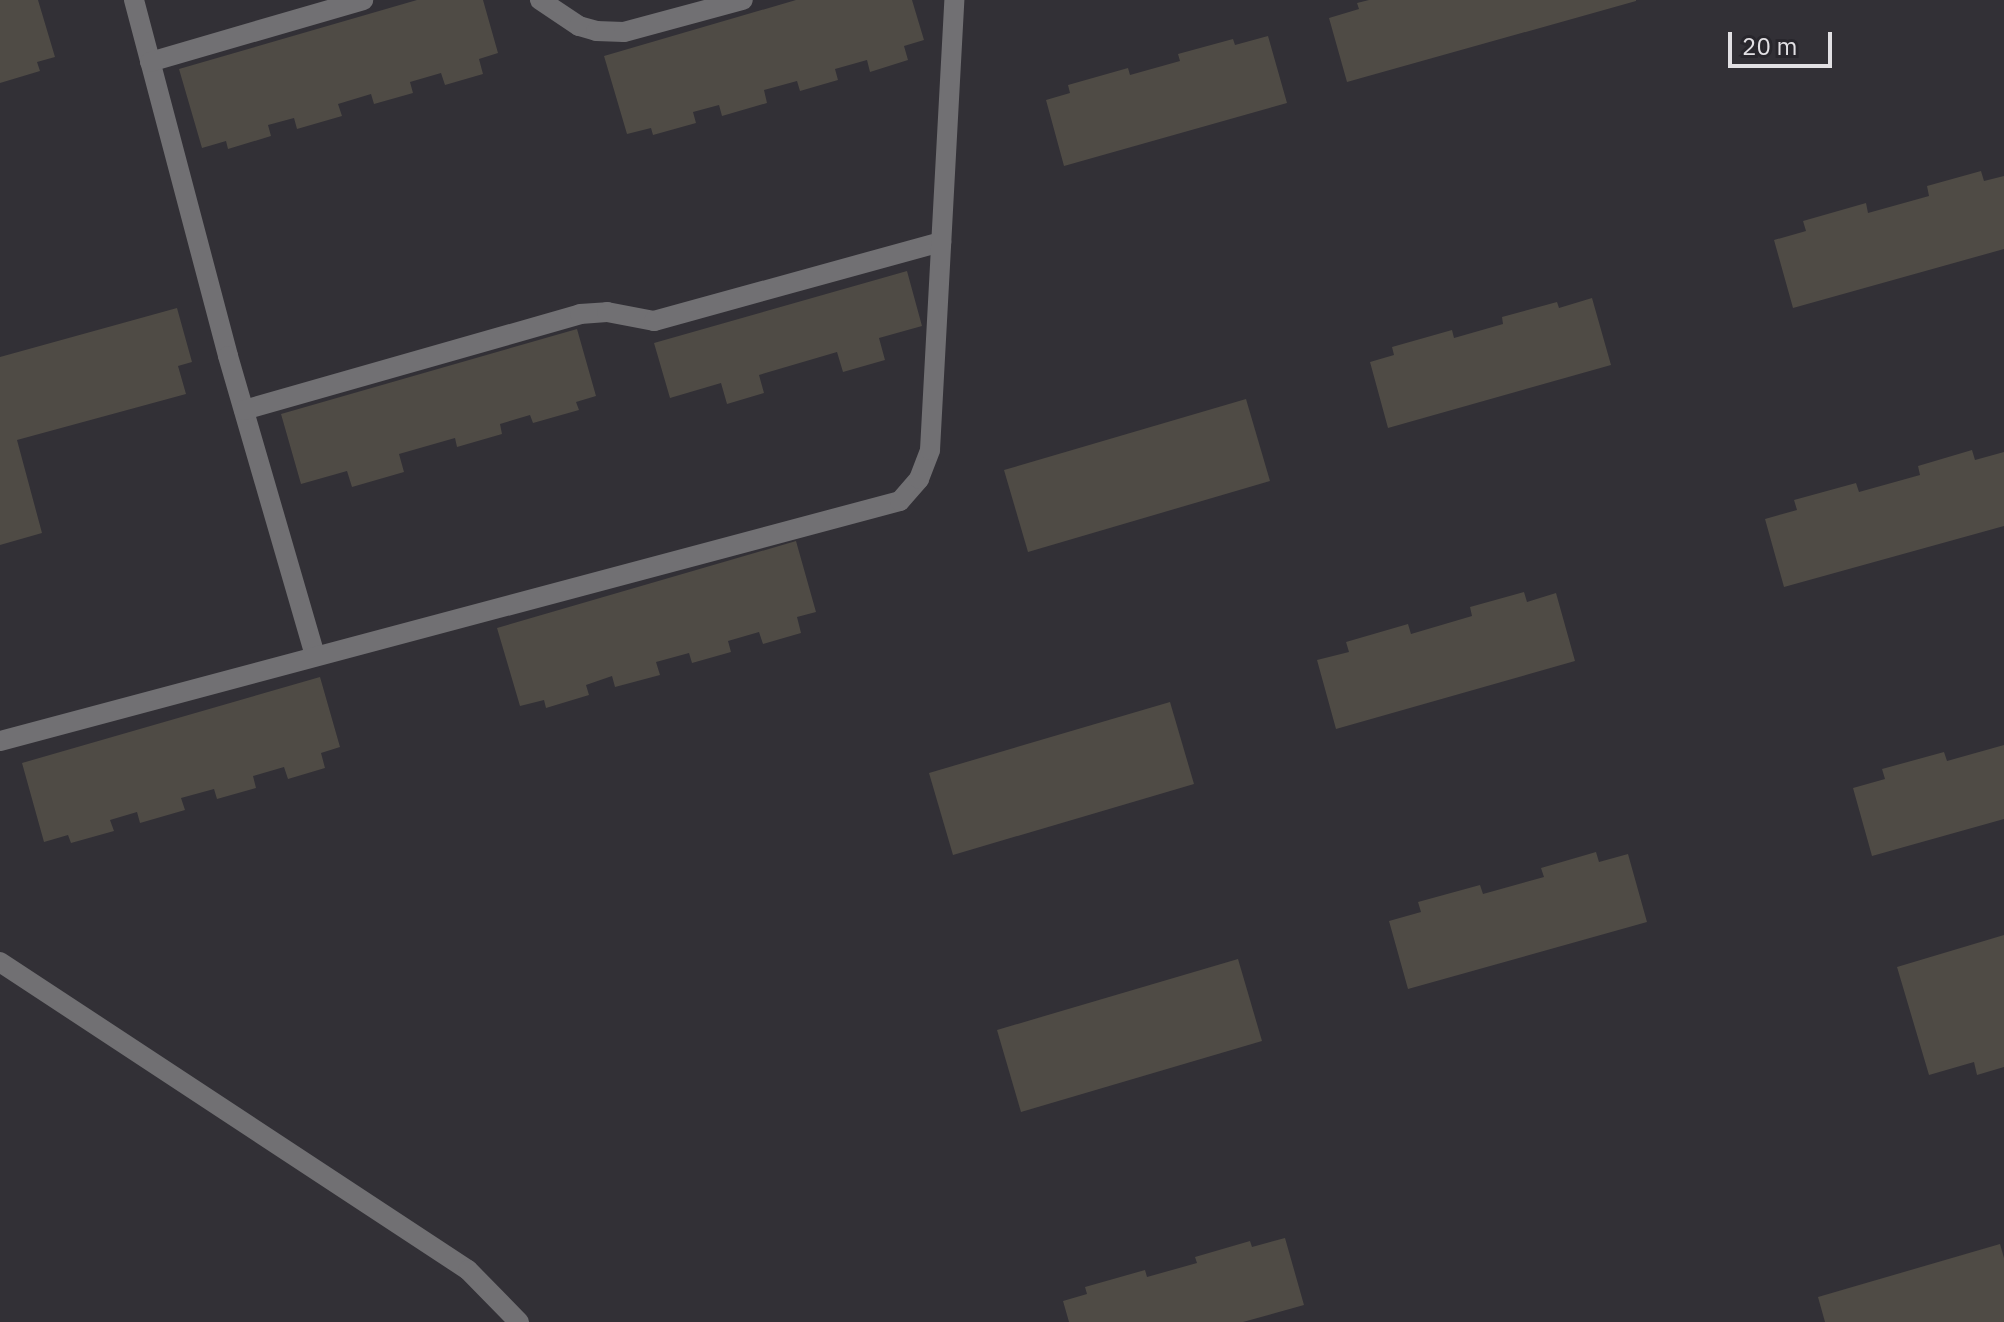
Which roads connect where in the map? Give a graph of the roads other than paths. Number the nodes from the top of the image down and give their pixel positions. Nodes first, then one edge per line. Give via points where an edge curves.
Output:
1 (134, 0) edge
2 (363, 0) edge
3 (540, 0) edge
4 (743, 0) edge
5 (954, 0) edge
6 (150, 62) junction
7 (941, 242) junction
8 (244, 410) junction
9 (315, 656) junction
10 (0, 741) edge
11 (0, 962) edge
12 (519, 1322) edge

1 - 6 street
2 - 6 street
3 - 4 street via 579,26 624,32
5 - 7 street
6 - 8 street
7 - 8 street via 654,321 607,312 580,314
7 - 9 street via 930,450 919,479 900,501
8 - 9 street
9 - 10 street
11 - 12 street via 468,1270

